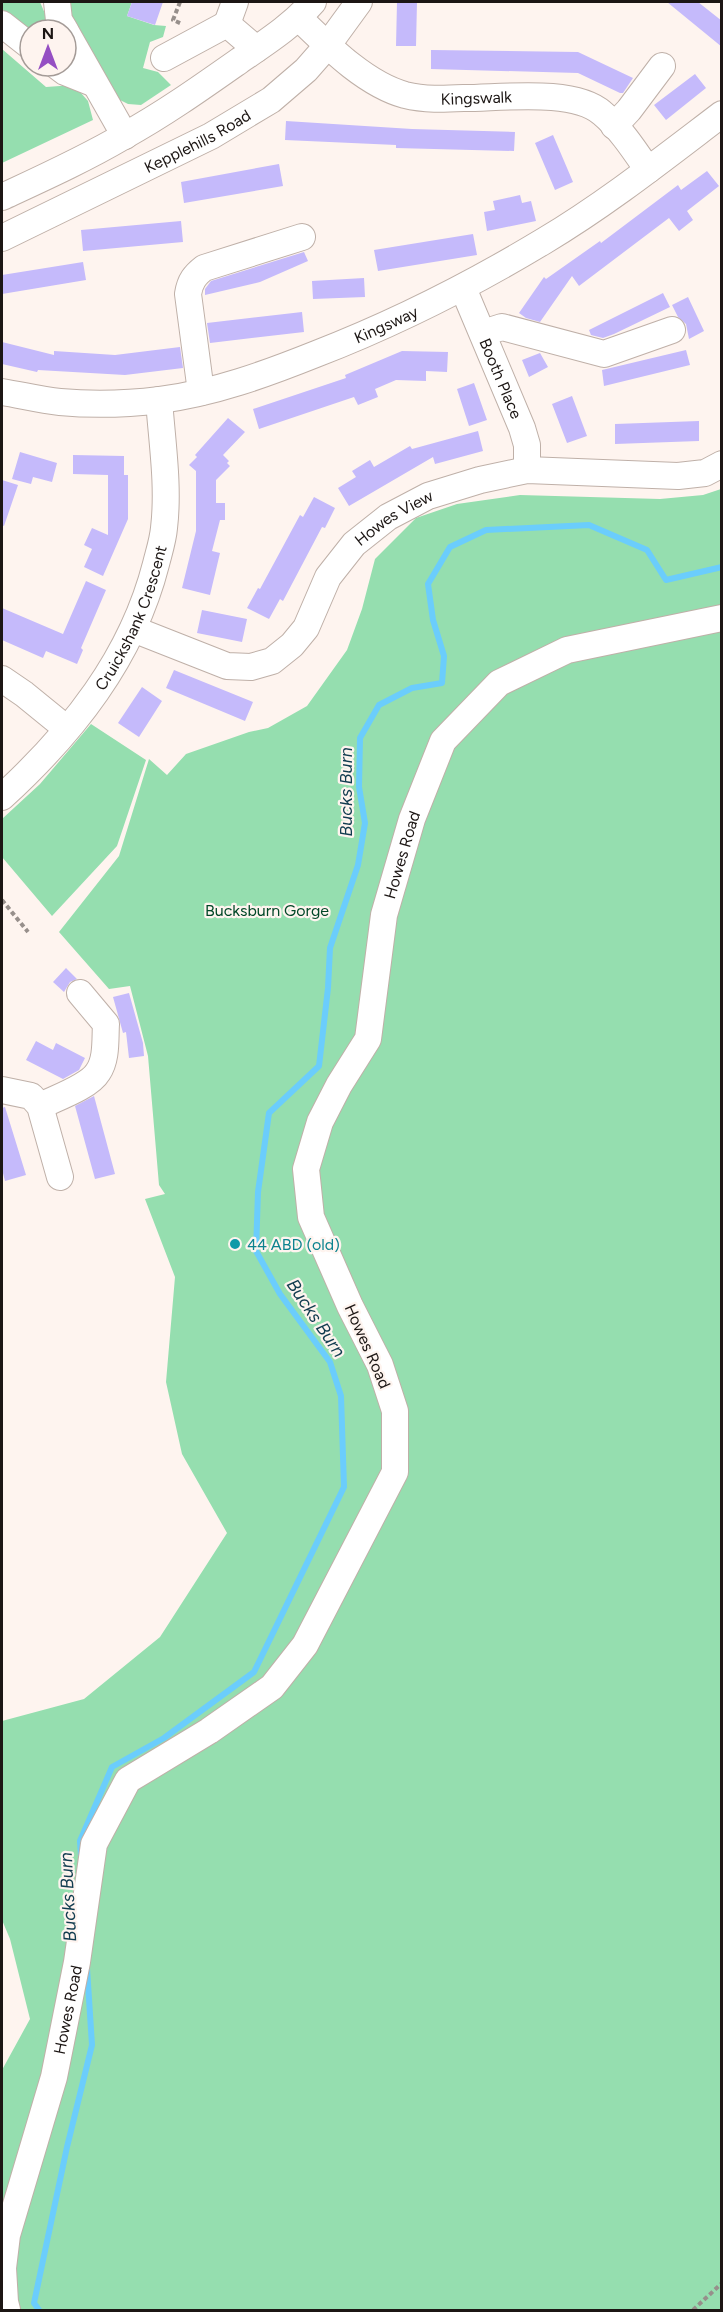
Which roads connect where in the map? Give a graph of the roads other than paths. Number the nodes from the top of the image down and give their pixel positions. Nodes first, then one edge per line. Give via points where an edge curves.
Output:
1 (359, 2) edge
2 (306, 10) edge
3 (231, 13) edge
4 (59, 15) edge
5 (2, 24) edge
6 (18, 37) edge
7 (327, 46) junction
8 (256, 49) junction
9 (164, 58) dead end
10 (662, 66) dead end
11 (78, 77) edge
12 (95, 84) junction
13 (722, 114) edge
14 (614, 126) junction
15 (125, 136) junction
16 (648, 170) junction
17 (2, 197) edge
18 (302, 237) dead end
19 (2, 238) edge
20 (463, 288) junction
21 (672, 330) dead end
22 (483, 333) junction
23 (2, 392) edge
24 (201, 392) junction
25 (159, 400) junction
26 (722, 464) edge
27 (527, 470) junction
28 (722, 618) edge
29 (133, 629) junction
30 (2, 679) edge
31 (67, 729) junction
32 (2, 797) edge
33 (80, 993) dead end
34 (2, 1090) edge
35 (40, 1106) junction
36 (60, 1177) dead end
37 (7, 2310) edge

1 - 7 street, Kepplehills Road
2 - 7 street, Kingswalk
2 - 8 street
3 - 8 street
3 - 9 street
4 - 12 street
5 - 6 street
7 - 14 street, Kingswalk via 381,86 402,94 431,99 562,98 590,105
7 - 19 street, Kepplehills Road via 271,100 234,124
8 - 15 street
10 - 14 street
11 - 12 street
12 - 15 street
13 - 16 street, Kingsway
14 - 16 street, Kingswalk
15 - 17 street
16 - 20 street, Kingsway via 546,240
18 - 24 street via 204,268 196,274 188,294
20 - 22 street, Booth Place
20 - 24 street, Kingsway via 361,336 242,381
21 - 22 street via 604,354 502,327
22 - 27 street, Booth Place via 522,428
23 - 25 street, Kingsway via 97,404
24 - 25 street, Kingsway
25 - 29 street, Cruickshank Crescent via 166,494 164,531 151,584
26 - 27 street, Howes View via 705,472 678,476
27 - 29 street, Howes View via 428,495 388,517 354,544 328,576 306,628 272,661 251,667 227,666
28 - 37 street, Howes Road via 567,651 499,683 443,741 412,819 384,915 368,1039 320,1122 306,1169 311,1217 380,1365 395,1411 395,1472 305,1645 273,1687 128,1780 94,1844 78,1955 54,2077 7,2235 3,2268
29 - 31 street, Cruickshank Crescent via 100,687
30 - 31 street
31 - 32 street, Cruickshank Crescent
33 - 35 street via 106,1024 99,1072 89,1082
34 - 35 street via 31,1096
35 - 36 street

